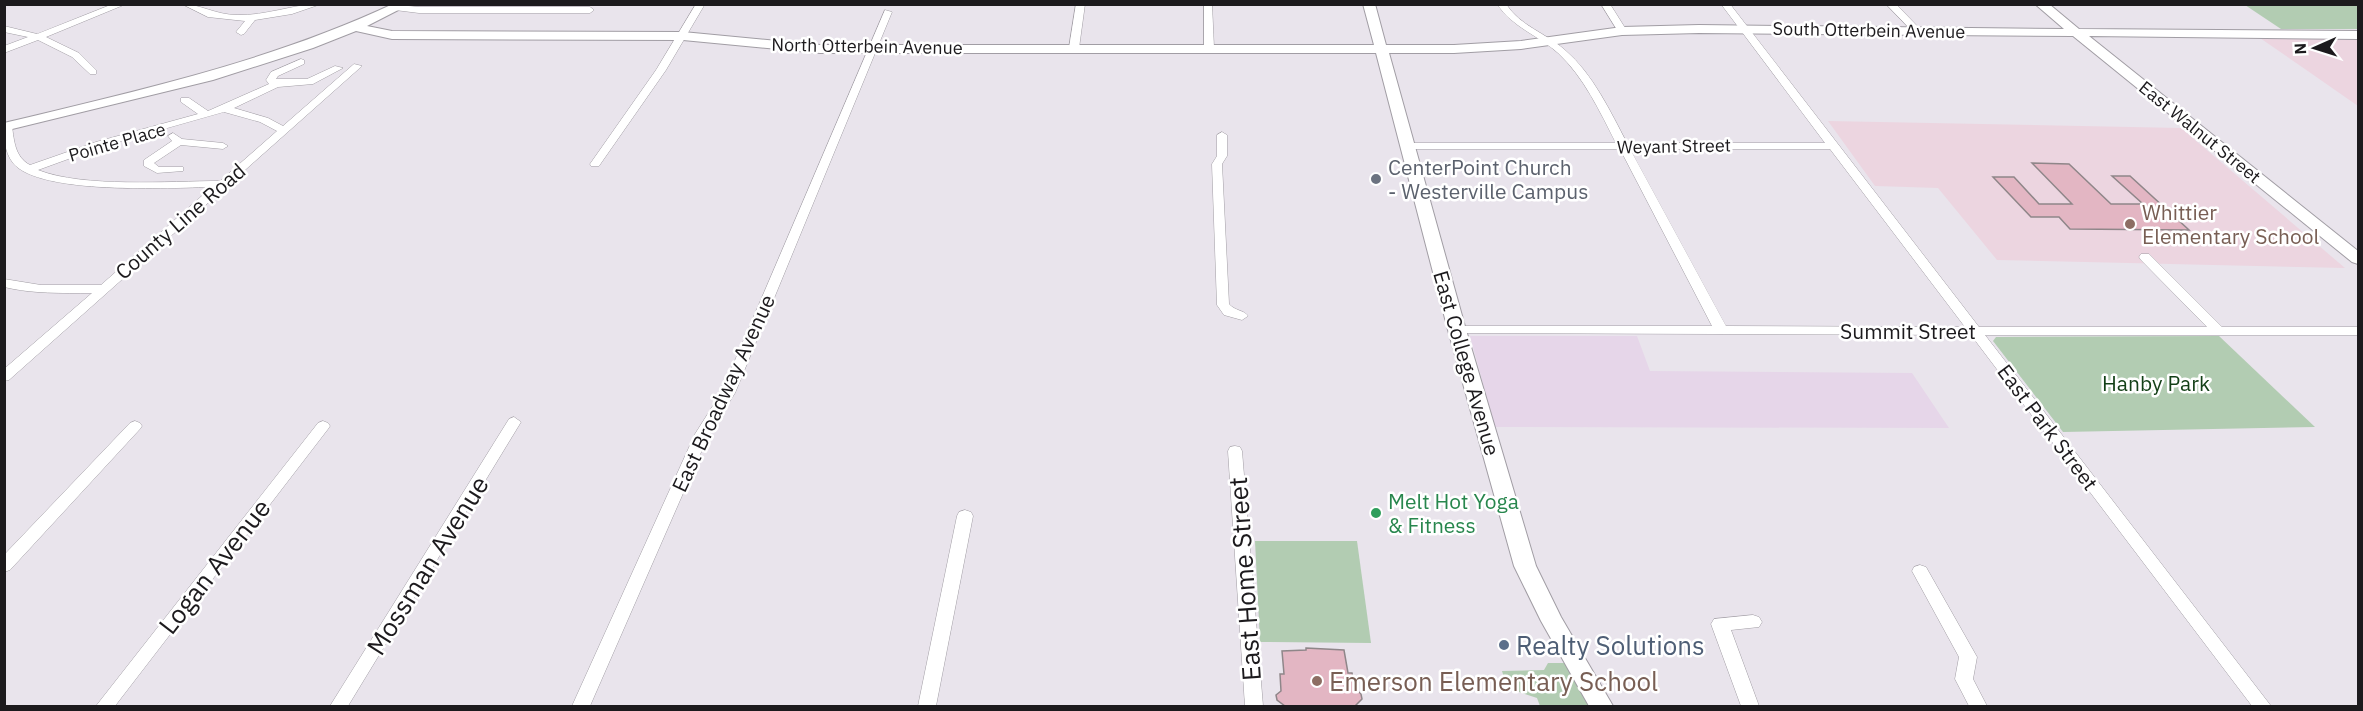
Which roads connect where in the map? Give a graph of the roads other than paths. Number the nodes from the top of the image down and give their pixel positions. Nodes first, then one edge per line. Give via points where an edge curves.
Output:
1 (122, 4) edge
2 (186, 4) edge
3 (317, 4) edge
4 (701, 4) edge
5 (1082, 4) edge
6 (1208, 4) edge
7 (1369, 4) edge
8 (1501, 4) edge
9 (1605, 4) edge
10 (1725, 4) edge
11 (1890, 4) edge
12 (2041, 4) edge
13 (401, 6) edge
14 (590, 9) dead end
15 (888, 12) dead end
16 (253, 17) junction
17 (355, 27) junction
18 (4, 29) edge
19 (1744, 29) junction
20 (1916, 30) junction
21 (1622, 31) junction
22 (241, 32) dead end
23 (2075, 32) junction
24 (2358, 34) edge
25 (682, 36) junction
26 (36, 38) junction
27 (1548, 41) junction
28 (874, 48) junction
29 (1074, 48) junction
30 (1209, 48) junction
31 (1381, 49) junction
32 (4, 50) edge
33 (301, 62) dead end
34 (357, 66) dead end
35 (338, 68) dead end
36 (93, 72) dead end
37 (276, 84) junction
38 (185, 100) dead end
39 (226, 109) junction
40 (207, 115) junction
41 (5, 124) edge
42 (165, 128) junction
43 (283, 130) junction
44 (1222, 135) dead end
45 (179, 142) junction
46 (223, 146) dead end
47 (1406, 146) junction
48 (1833, 146) junction
49 (1624, 147) junction
50 (9, 156) edge
51 (595, 164) dead end
52 (179, 169) dead end
53 (27, 170) junction
54 (222, 184) junction
55 (2145, 257) dead end
56 (2358, 259) edge
57 (4, 283) edge
58 (104, 289) junction
59 (1242, 316) dead end
60 (1457, 330) junction
61 (1721, 330) junction
62 (1976, 331) junction
63 (2219, 331) junction
64 (2358, 331) edge
65 (4, 377) edge
66 (514, 423) dead end
67 (135, 426) dead end
68 (323, 426) dead end
69 (1235, 451) dead end
70 (965, 516) dead end
71 (4, 566) edge
72 (1920, 571) dead end
73 (1753, 622) dead end
74 (105, 706) edge
75 (339, 706) edge
76 (581, 706) edge
77 (927, 706) edge
78 (1254, 706) edge
79 (1601, 706) edge
80 (1750, 706) edge
81 (1978, 706) edge
82 (2262, 706) edge

1 - 26 street
2 - 16 street via 213,16
3 - 16 street
4 - 25 street
5 - 29 street
6 - 30 street
7 - 31 street, East College Avenue
8 - 27 street via 1508,15
9 - 21 street
10 - 19 street, East Park Street
11 - 20 street
12 - 23 street, East Walnut Street
13 - 14 street
13 - 17 street
15 - 28 street, East Broadway Avenue
16 - 22 street
17 - 25 street, North Otterbein Avenue via 403,36
17 - 41 street via 224,71
18 - 26 street
19 - 20 street, South Otterbein Avenue
19 - 21 street, South Otterbein Avenue
19 - 48 street, East Park Street
20 - 23 street, South Otterbein Avenue
21 - 27 street, South Otterbein Avenue
23 - 24 street, South Otterbein Avenue
23 - 56 street, East Walnut Street
25 - 28 street, North Otterbein Avenue via 792,48
25 - 51 street
26 - 32 street
26 - 36 street via 71,52
27 - 31 street, South Otterbein Avenue via 1486,47
27 - 49 street via 1574,63
28 - 29 street, North Otterbein Avenue
28 - 76 street, East Broadway Avenue via 728,393 702,434
29 - 30 street, North Otterbein Avenue
30 - 31 street, North Otterbein Avenue
31 - 47 street, East College Avenue
33 - 37 street, Pointe Place via 273,74 271,80
34 - 43 street, County Line Road
35 - 37 street, Pointe Place via 309,82
37 - 39 street, Pointe Place
38 - 40 street, Pointe Place
39 - 40 street, Pointe Place
39 - 43 street
40 - 42 street, Pointe Place
41 - 50 street
42 - 45 street
42 - 53 street, Pointe Place via 92,147
43 - 54 street, County Line Road
44 - 59 street via 1222,156 1217,164 1223,305 1229,312
45 - 46 street
45 - 52 street via 148,164 157,170
47 - 49 street, Weyant Street
47 - 60 street, East College Avenue
48 - 49 street, Weyant Street
48 - 62 street, East Park Street
49 - 61 street
50 - 53 street
53 - 54 street via 75,182
54 - 58 street, County Line Road
55 - 63 street
57 - 58 street via 22,288
58 - 65 street, County Line Road
60 - 61 street, Summit Street
60 - 79 street, East College Avenue via 1526,566 1552,621
61 - 62 street, Summit Street
62 - 63 street, Summit Street
62 - 82 street, East Park Street
63 - 64 street, Summit Street
66 - 75 street, Mossman Avenue
67 - 71 street
68 - 74 street, Logan Avenue
69 - 78 street, East Home Street
70 - 77 street
72 - 81 street via 1968,657 1964,679
73 - 80 street via 1720,624

